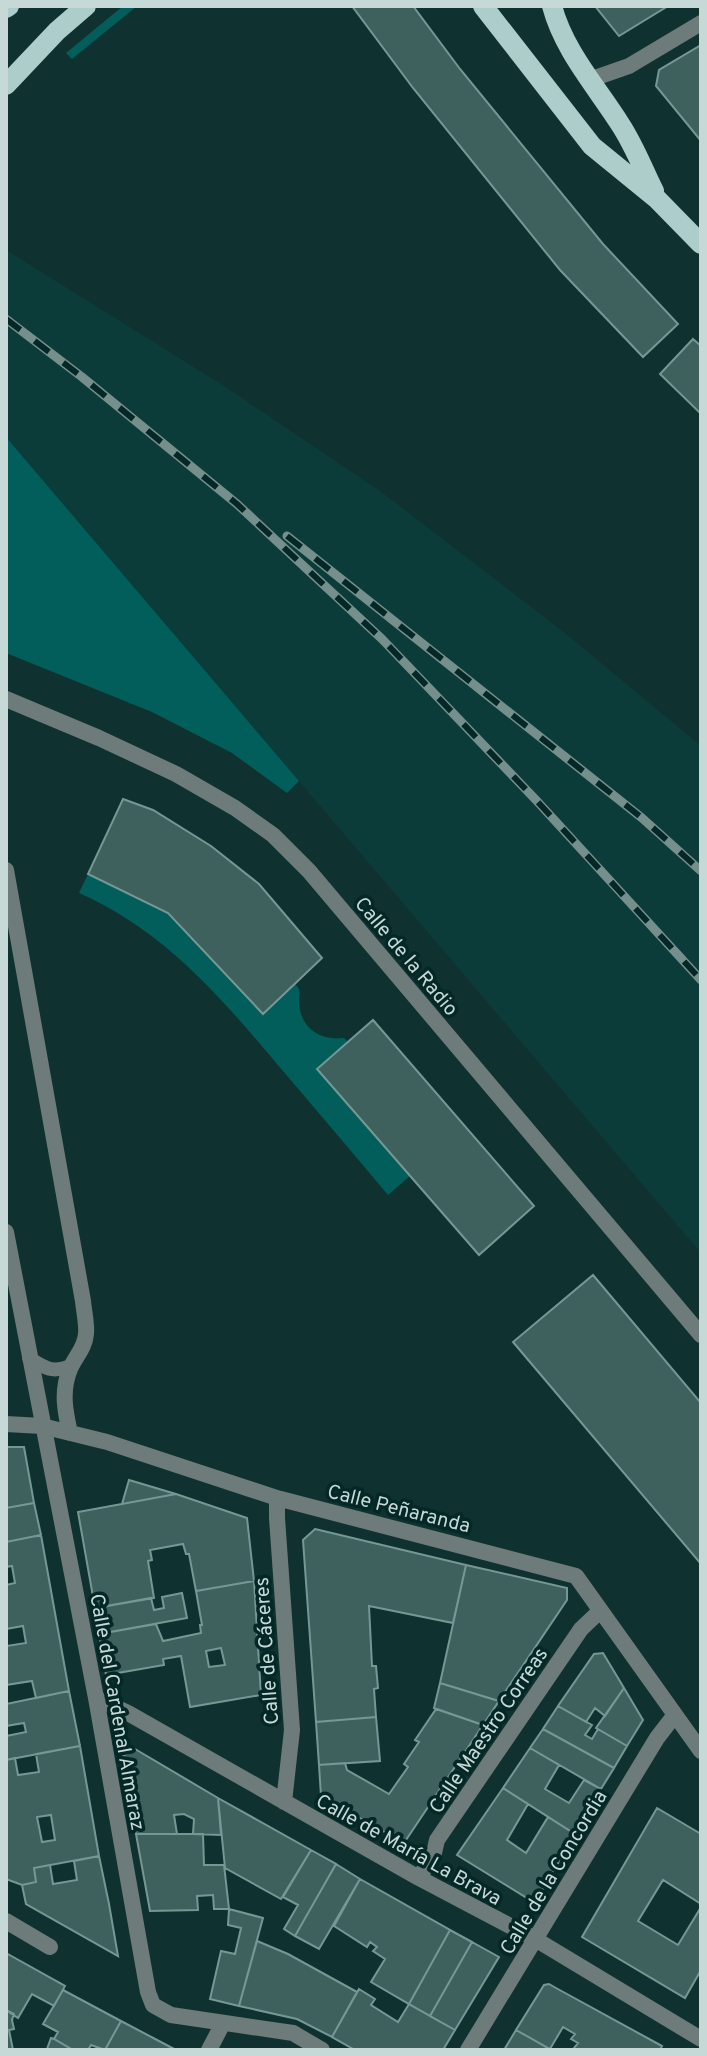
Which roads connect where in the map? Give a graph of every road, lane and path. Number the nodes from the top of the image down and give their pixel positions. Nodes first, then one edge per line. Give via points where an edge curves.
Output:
1 (86, 6) edge
2 (483, 6) edge
3 (552, 6) edge
4 (701, 23) edge
5 (589, 80) junction
6 (6, 85) edge
7 (657, 199) junction
8 (701, 244) edge
9 (6, 699) edge
10 (6, 870) edge
11 (6, 1232) edge
12 (701, 1335) edge
13 (29, 1358) junction
14 (71, 1366) junction
15 (6, 1424) edge
16 (42, 1426) junction
17 (70, 1433) junction
18 (277, 1498) junction
19 (600, 1611) junction
20 (96, 1698) junction
21 (674, 1716) junction
22 (701, 1751) edge
23 (284, 1802) junction
24 (419, 1878) junction
25 (6, 1921) edge
26 (535, 1939) junction
27 (50, 1947) dead end
28 (222, 2025) junction
29 (697, 2038) edge
30 (209, 2050) edge
31 (322, 2050) edge
32 (468, 2050) edge

1 - 6 main road
2 - 7 main road via 583,136
3 - 5 main road
4 - 5 street via 629,66
5 - 7 main road via 620,124
7 - 8 main road
9 - 12 street, Calle de la Radio via 176,774 273,835
10 - 14 street via 83,1301 86,1335
11 - 13 street, Calle del Cardenal Almaraz
13 - 14 lane via 55,1372
13 - 16 street, Calle del Cardenal Almaraz
14 - 17 street via 63,1401
15 - 16 street, Calle Peñaranda
16 - 17 street, Calle Peñaranda
16 - 20 street, Calle del Cardenal Almaraz
17 - 18 street, Calle Peñaranda
18 - 19 street, Calle Peñaranda via 576,1576
18 - 23 street, Calle de Cáceres via 292,1730
19 - 21 street, Calle Peñaranda
19 - 24 street, Calle Maestro Correas via 581,1629 437,1840
20 - 23 street, Calle de María La Brava
20 - 28 street, Calle del Cardenal Almaraz via 153,2005 171,2015
21 - 22 street, Calle Peñaranda
21 - 26 street, Calle de la Concordia
23 - 24 street, Calle de María La Brava
24 - 26 street, Calle de María La Brava
25 - 27 street
26 - 29 street, Calle de María La Brava
26 - 32 street, Calle de la Concordia
28 - 30 street
28 - 31 street via 293,2033

